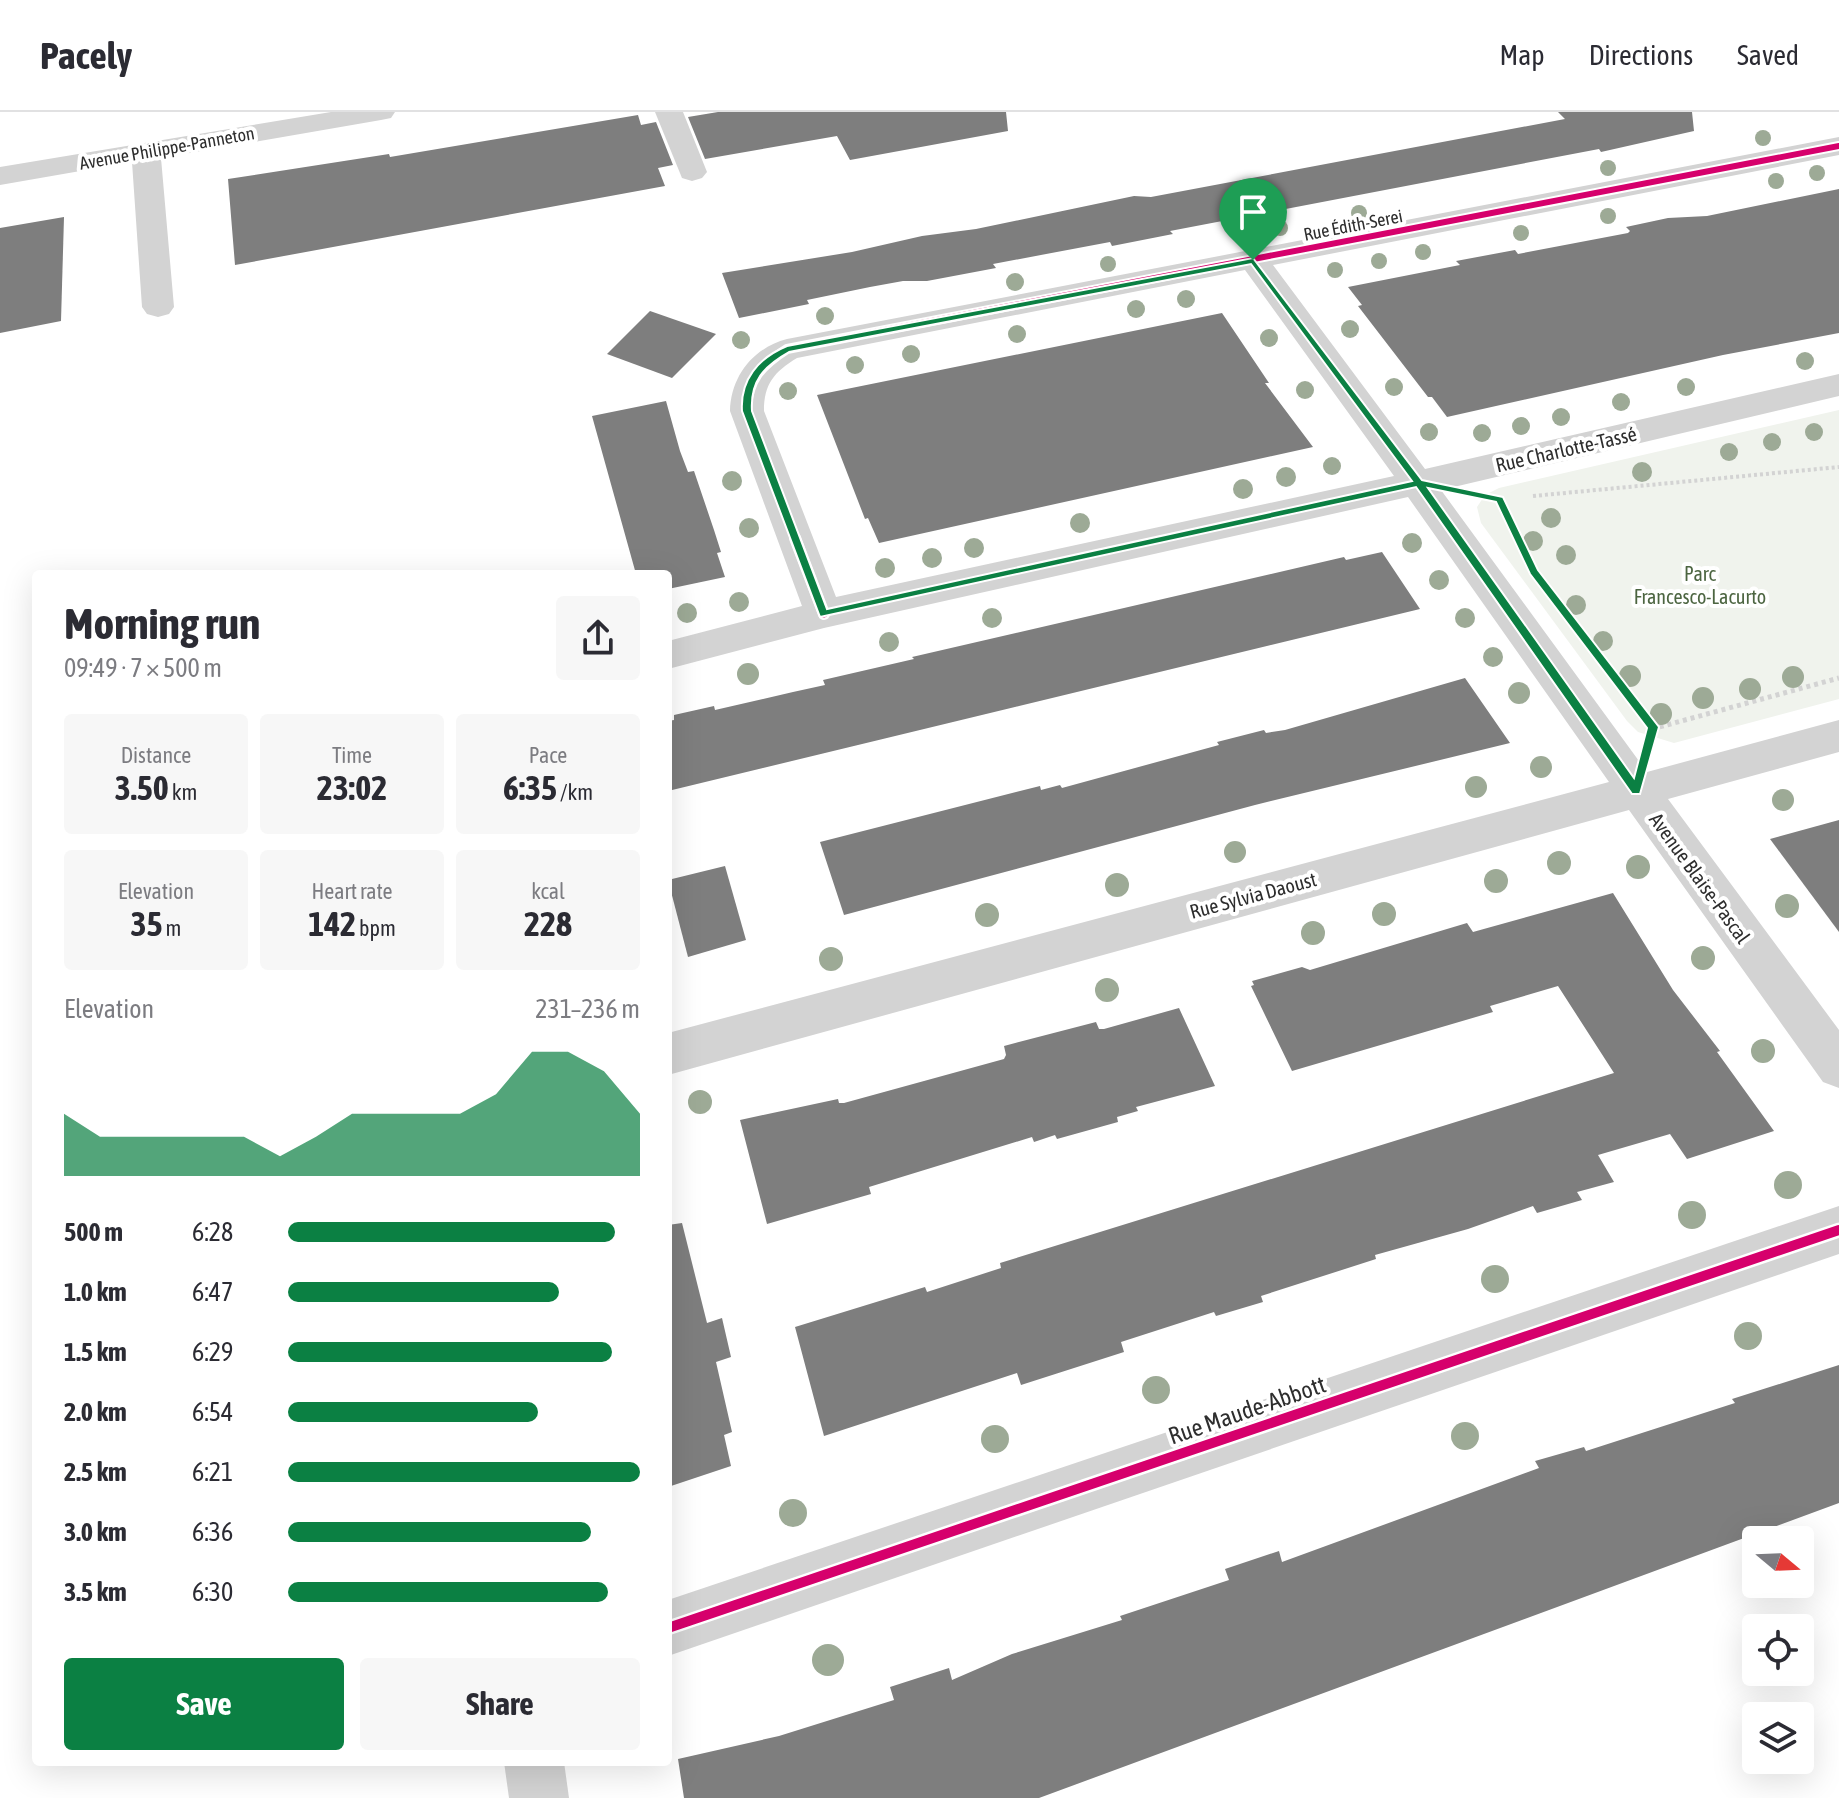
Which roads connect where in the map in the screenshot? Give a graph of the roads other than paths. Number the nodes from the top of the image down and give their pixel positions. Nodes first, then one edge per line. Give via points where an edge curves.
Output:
1 (381, 112) edge
2 (669, 112) edge
3 (1839, 146) edge
4 (146, 151) junction
5 (692, 172) dead end
6 (0, 176) edge
7 (1253, 260) junction
8 (158, 307) dead end
9 (1839, 385) edge
10 (1419, 483) junction
11 (824, 614) junction
12 (672, 654) edge
13 (1839, 736) edge
14 (1636, 791) junction
15 (672, 1053) edge
16 (1839, 1067) edge
17 (1839, 1230) edge
18 (672, 1627) edge
19 (535, 1766) edge
20 (539, 1798) edge

1 - 4 street, Avenue Philippe-Panneton
2 - 5 street
3 - 7 street, Rue Édith-Serei
4 - 6 street, Avenue Philippe-Panneton
4 - 8 street
7 - 10 street, Avenue Blaise-Pascal
7 - 11 street, Rue Édith-Serei via 787,349 768,360 746,392 747,411
9 - 10 street, Rue Charlotte-Tassé
10 - 11 street, Rue Charlotte-Tassé
10 - 14 street, Avenue Blaise-Pascal
11 - 12 street, Rue Charlotte-Tassé
13 - 14 street, Rue Sylvia Daoust
14 - 15 street, Rue Sylvia Daoust
14 - 16 street, Avenue Blaise-Pascal
17 - 18 street, Rue Maude-Abbott
19 - 20 street

